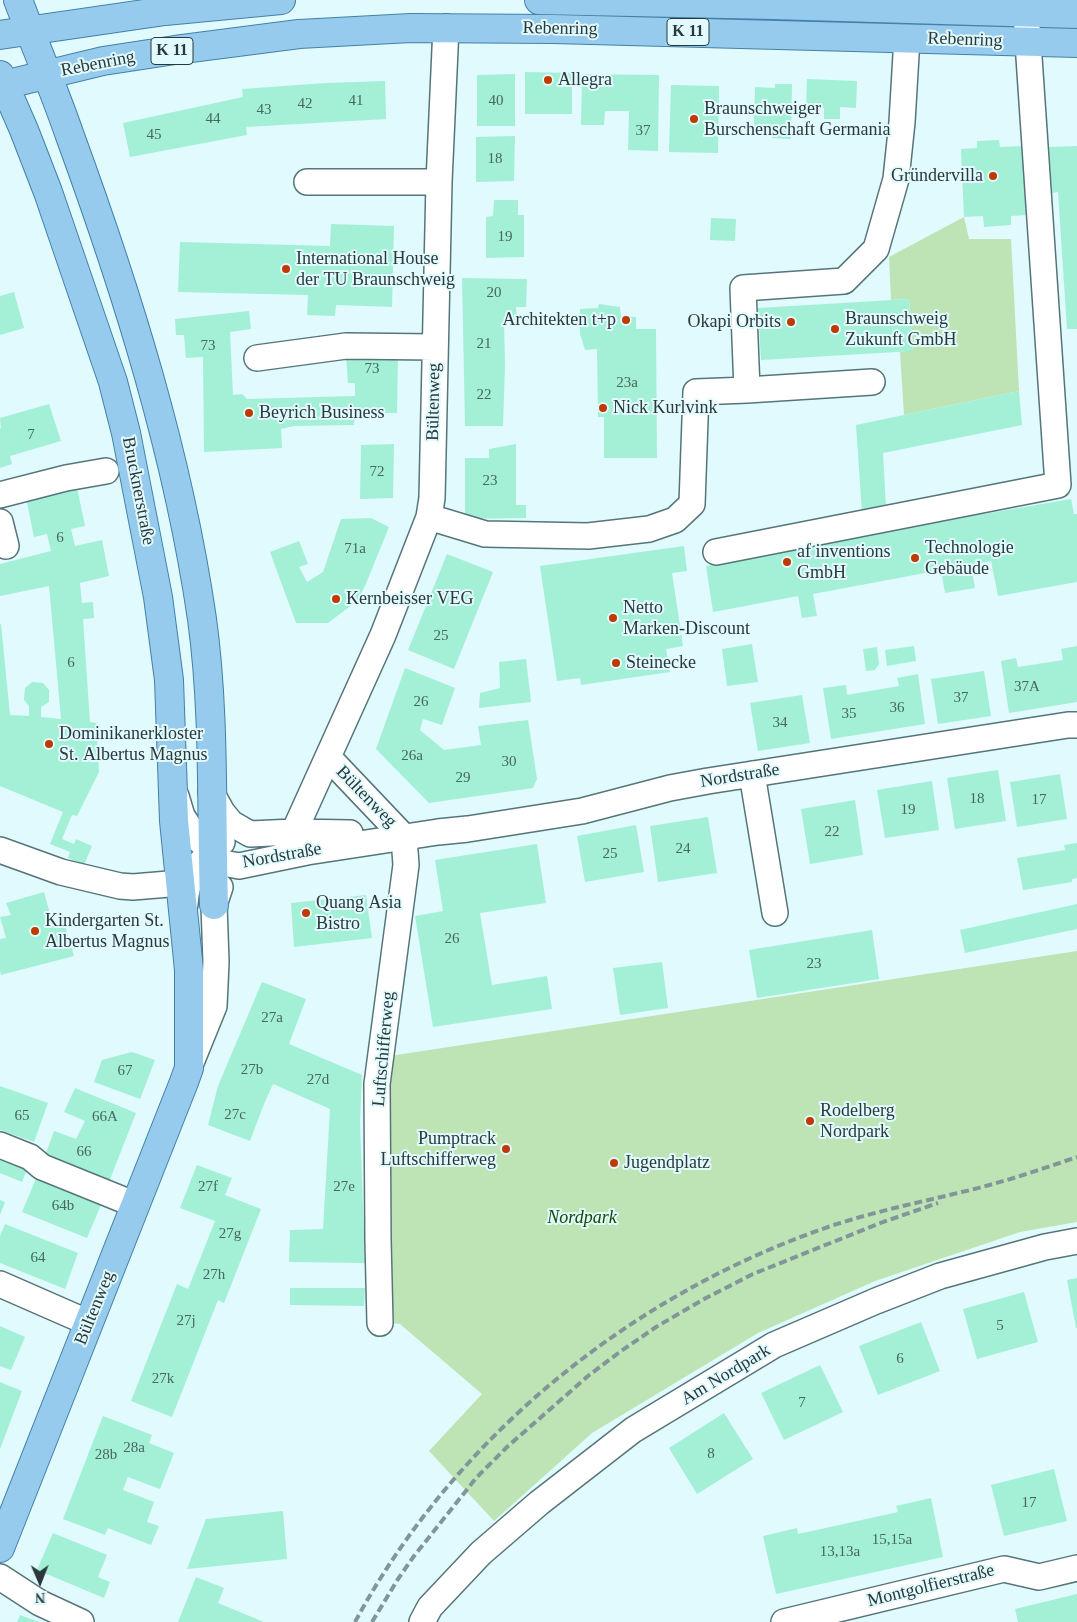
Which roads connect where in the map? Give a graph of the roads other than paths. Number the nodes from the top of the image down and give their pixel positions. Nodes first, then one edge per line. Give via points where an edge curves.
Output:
1 (18, 0) edge
2 (281, 0) edge
3 (539, 0) edge
4 (1026, 12) junction
5 (1077, 14) edge
6 (446, 27) junction
7 (29, 30) junction
8 (0, 35) edge
9 (907, 38) junction
10 (1028, 42) junction
11 (1077, 43) edge
12 (46, 74) junction
13 (1, 82) edge
14 (306, 182) dead end
15 (439, 182) junction
16 (435, 347) junction
17 (257, 358) dead end
18 (872, 382) dead end
19 (747, 390) junction
20 (106, 470) dead end
21 (1067, 487) edge
22 (0, 495) edge
23 (429, 517) junction
24 (716, 552) dead end
25 (1077, 726) edge
26 (328, 757) junction
27 (752, 774) junction
28 (173, 786) junction
29 (211, 792) junction
30 (294, 832) junction
31 (250, 834) junction
32 (404, 837) junction
33 (0, 850) edge
34 (212, 851) junction
35 (239, 866) junction
36 (181, 883) junction
37 (214, 905) junction
38 (775, 913) dead end
39 (184, 916) junction
40 (188, 1068) junction
41 (0, 1145) edge
42 (136, 1205) junction
43 (1077, 1241) edge
44 (0, 1284) edge
45 (89, 1323) junction
46 (380, 1323) dead end
47 (0, 1548) edge
48 (1077, 1568) edge
49 (0, 1577) edge
50 (426, 1614) edge
51 (81, 1622) edge
52 (784, 1622) edge

1 - 7 main road, Brucknerstraße
2 - 7 main road, K 11 via 165,11
3 - 4 main road, Rebenring / K 11
4 - 5 main road, Rebenring / K 11
4 - 10 street
6 - 9 main road, Rebenring / K 11
6 - 12 main road, Rebenring / K 11 via 299,34 113,60
6 - 15 street, Bültenweg
7 - 8 main road
7 - 12 main road, Brucknerstraße
9 - 10 main road, Rebenring / K 11
9 - 19 street via 896,179 876,249 844,281 742,288
10 - 11 main road, Rebenring / K 11
10 - 21 street
12 - 13 main road, K 11
12 - 29 main road, Brucknerstraße via 131,317 160,414 178,490 202,620
13 - 28 main road, Brucknerstraße via 54,210 101,344 126,434 158,597 167,662
14 - 15 street
15 - 16 street, Bültenweg
16 - 17 street via 346,346
16 - 23 street, Bültenweg
18 - 19 street
19 - 23 street via 696,392 692,504 675,520 649,529 588,536 485,534
20 - 22 street
21 - 24 street
23 - 26 street, Bültenweg via 383,635
25 - 27 street, Nordstraße
26 - 30 street, Bültenweg
26 - 32 street, Bültenweg
27 - 32 street, Nordstraße via 670,788 582,810
27 - 38 street
28 - 34 street, Nordstraße via 182,816 195,836
28 - 36 main road, Brucknerstraße
29 - 31 street, Nordstraße via 231,823
29 - 34 main road, Brucknerstraße
30 - 31 street, Nordstraße
30 - 32 street, Nordstraße via 394,834
31 - 34 street, Bültenweg via 232,837
32 - 35 street, Nordstraße
32 - 46 street, Luftschifferweg via 406,865 377,1084
33 - 36 street via 61,872 120,886
34 - 35 street, Nordstraße via 222,863
34 - 37 main road, Bültenweg
34 - 39 street, Bültenweg via 193,873 186,892
35 - 37 street, Bültenweg via 221,884
36 - 39 main road, Brucknerstraße
37 - 40 street, Bültenweg via 214,1006
39 - 40 main road, Bültenweg via 190,970
40 - 42 main road, Bültenweg
41 - 42 street via 30,1157 42,1167
42 - 45 main road, Bültenweg
43 - 50 street, Am Nordpark via 940,1276 774,1346 633,1430 481,1553
44 - 45 street
45 - 47 main road, Bültenweg
48 - 52 street, Montgolfierstraße via 1039,1577 1004,1568
49 - 51 street via 40,1603

